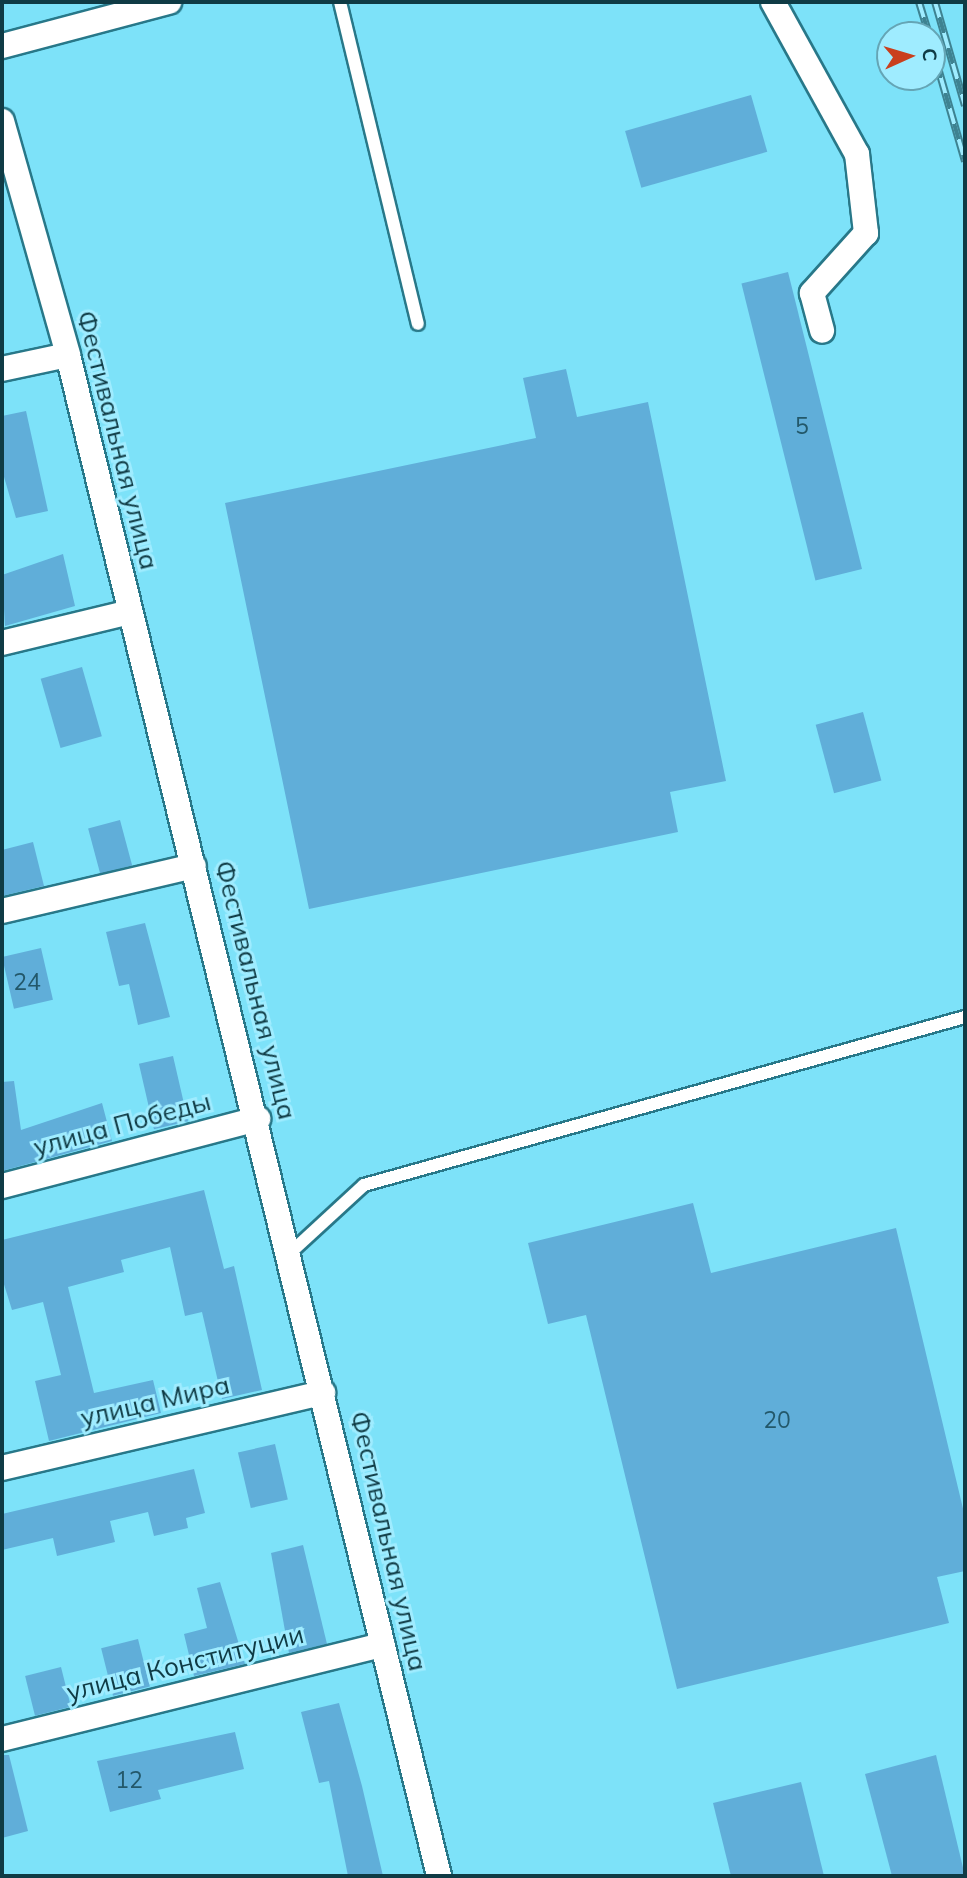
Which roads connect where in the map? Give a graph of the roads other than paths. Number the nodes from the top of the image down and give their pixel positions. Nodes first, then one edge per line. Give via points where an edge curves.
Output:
1 (169, 2) edge
2 (340, 2) edge
3 (773, 2) edge
4 (2, 46) edge
5 (2, 121) edge
6 (418, 324) dead end
7 (822, 331) dead end
8 (68, 355) junction
9 (2, 369) edge
10 (130, 612) junction
11 (2, 643) edge
12 (194, 866) junction
13 (2, 911) edge
14 (965, 1017) edge
15 (258, 1119) junction
16 (2, 1186) edge
17 (290, 1253) junction
18 (323, 1393) junction
19 (2, 1468) edge
20 (383, 1646) junction
21 (2, 1739) edge
22 (439, 1876) edge

1 - 4 street
2 - 6 lane
3 - 7 street via 857,154 866,233 812,293
5 - 8 street, Фестивальная улица
8 - 9 street
8 - 10 street, Фестивальная улица
10 - 11 street
10 - 12 street, Фестивальная улица
12 - 13 street
12 - 15 street, Фестивальная улица
14 - 17 lane via 364,1185
15 - 16 street, улица Победы
15 - 17 street, Фестивальная улица
17 - 18 street, Фестивальная улица
18 - 19 street, улица Мира
18 - 20 street, Фестивальная улица
20 - 21 street, улица Конституции
20 - 22 street, Фестивальная улица

